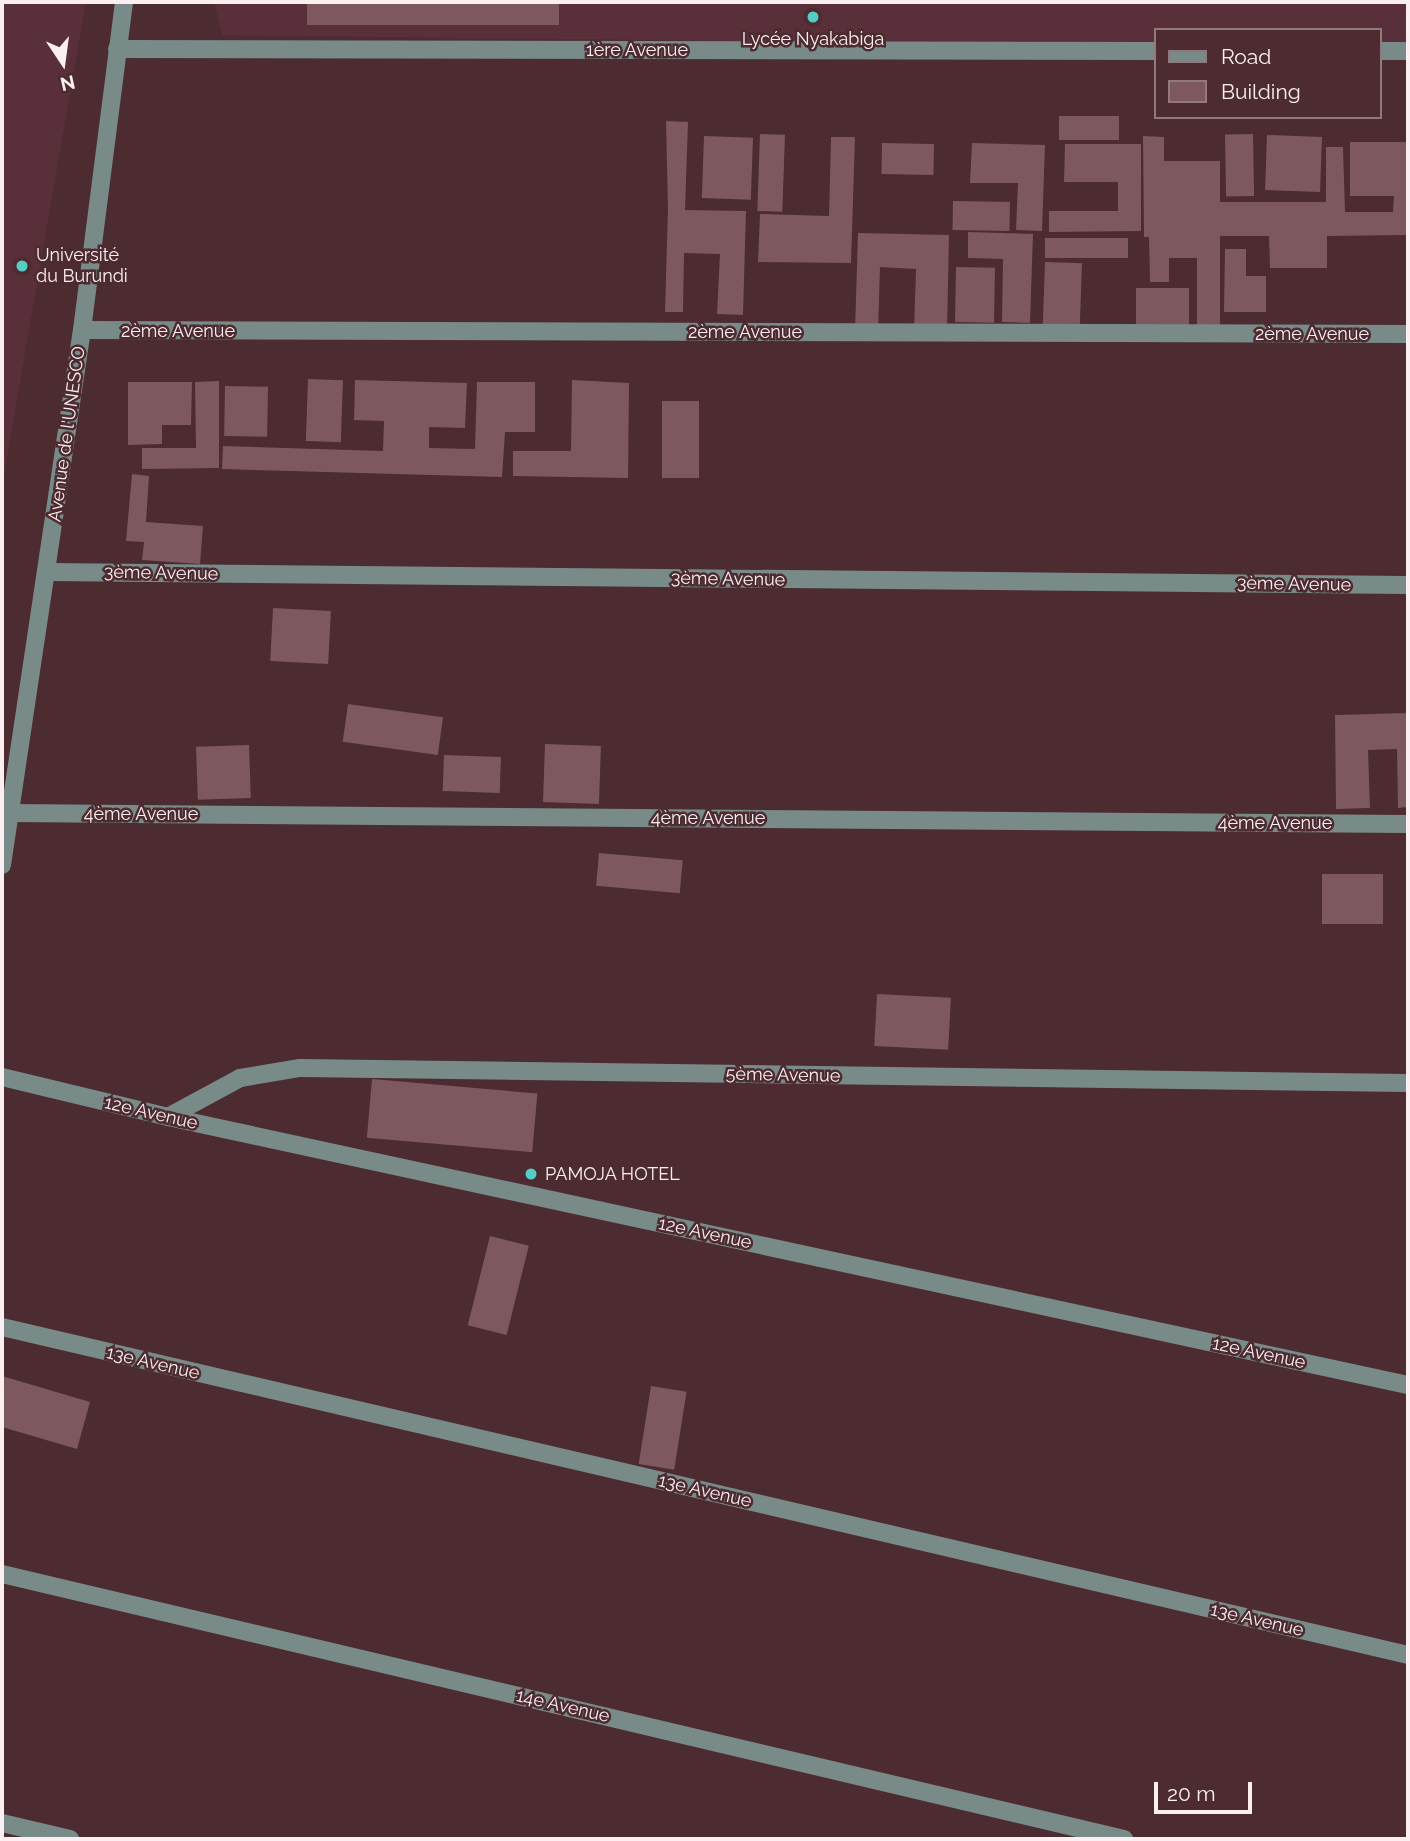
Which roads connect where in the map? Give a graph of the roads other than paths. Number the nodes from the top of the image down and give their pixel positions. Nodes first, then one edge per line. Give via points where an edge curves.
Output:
1 (124, 2) edge
2 (117, 49) junction
3 (1154, 51) edge
4 (1382, 51) edge
5 (1408, 51) edge
6 (82, 330) junction
7 (1408, 334) edge
8 (47, 572) junction
9 (1408, 585) edge
10 (8, 813) junction
11 (1408, 824) edge
12 (2, 865) edge
13 (2, 1077) edge
14 (1408, 1083) edge
15 (168, 1117) junction
16 (2, 1327) edge
17 (1408, 1385) edge
18 (2, 1574) edge
19 (1408, 1655) edge
20 (2, 1823) edge
21 (70, 1839) edge
22 (1124, 1839) edge

1 - 2 street, Avenue de l'UNESCO
2 - 3 street, 1ère Avenue
2 - 6 street, Avenue de l'UNESCO
4 - 5 street
6 - 7 street, 2ème Avenue
6 - 8 street, Avenue de l'UNESCO
8 - 9 street, 3ème Avenue
8 - 10 street, Avenue de l'UNESCO
10 - 11 street, 4ème Avenue
10 - 12 street, Avenue de l'UNESCO
13 - 15 street, 12e Avenue
14 - 15 street, 5ème Avenue via 299,1068 240,1078
15 - 17 street, 12e Avenue
16 - 19 street, 13e Avenue
18 - 22 street, 14e Avenue
20 - 21 street

